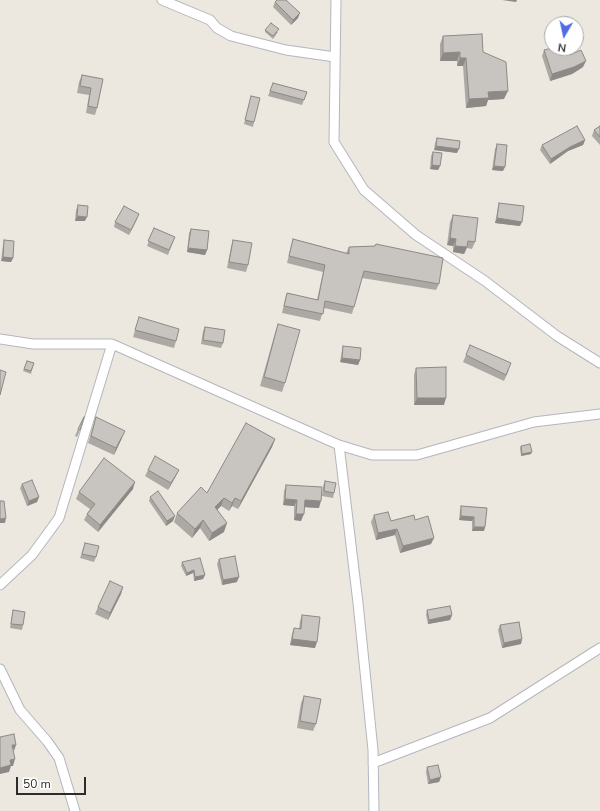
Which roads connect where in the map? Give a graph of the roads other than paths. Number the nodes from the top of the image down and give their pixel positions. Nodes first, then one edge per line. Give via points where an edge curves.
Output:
1 (162, 0) edge
2 (336, 0) edge
3 (335, 57) junction
4 (0, 339) edge
5 (112, 344) junction
6 (600, 363) edge
7 (600, 414) edge
8 (339, 445) junction
9 (0, 585) edge
10 (600, 648) edge
11 (0, 668) edge
12 (373, 763) junction
13 (75, 811) edge
14 (374, 811) edge

1 - 3 street via 210,20 217,28 231,36 286,50
2 - 3 street
3 - 6 street via 334,142 364,190 416,235 485,281 557,336
4 - 5 street via 33,344
5 - 8 street
5 - 9 street via 59,518 32,555
7 - 8 street via 534,422 417,455 372,455
8 - 12 street
10 - 12 street via 490,718
11 - 13 street via 20,710 59,758
12 - 14 street

